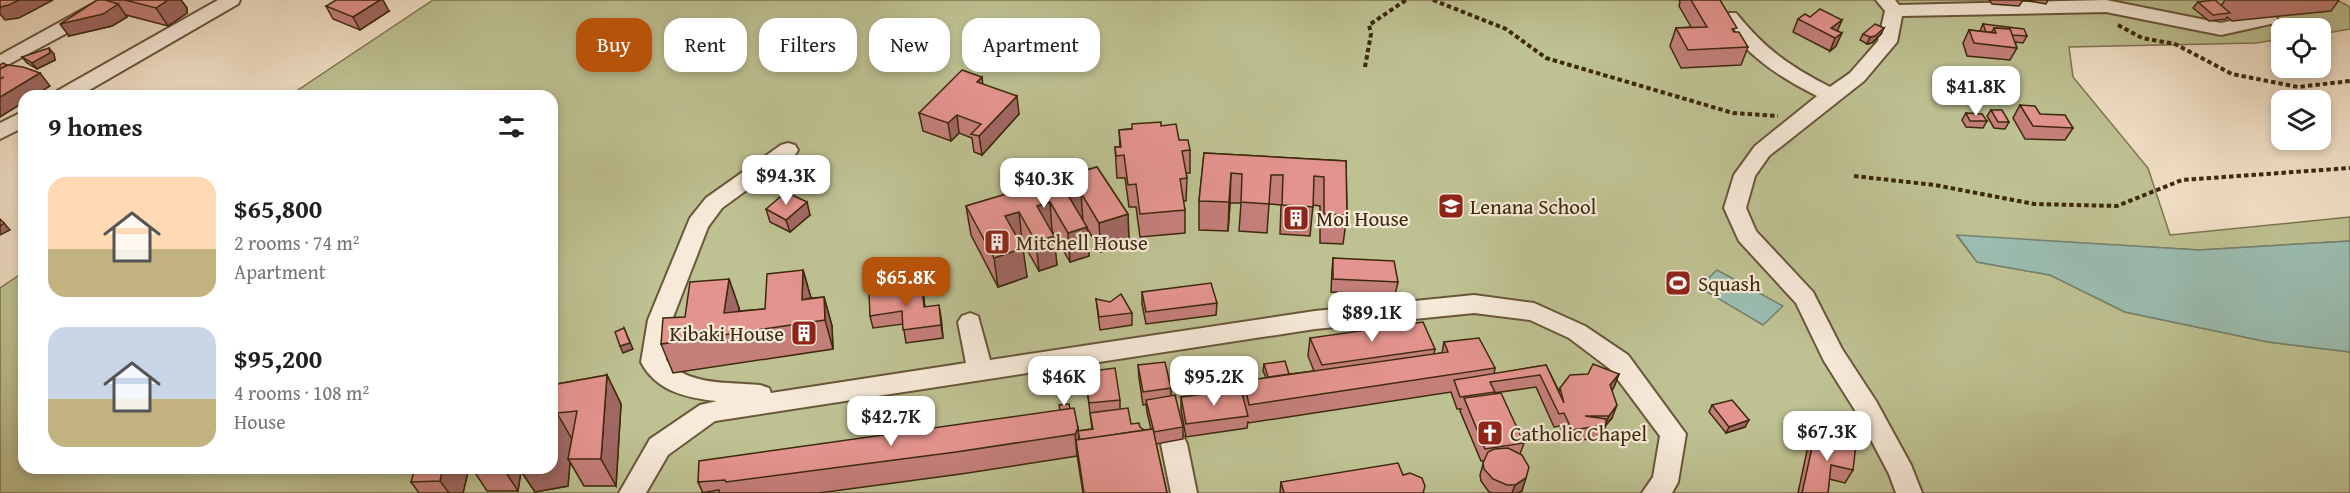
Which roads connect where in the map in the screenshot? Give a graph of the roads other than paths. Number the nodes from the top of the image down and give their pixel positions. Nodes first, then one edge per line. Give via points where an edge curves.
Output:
1 (114, 0) edge
2 (231, 0) edge
3 (1890, 6) edge
4 (1729, 17) edge
5 (2268, 19) dead end
6 (0, 63) edge
7 (74, 90) edge
8 (1832, 96) junction
9 (18, 122) edge
10 (0, 132) edge
11 (788, 150) dead end
12 (970, 322) dead end
13 (980, 370) junction
14 (791, 399) junction
15 (1174, 444) dead end
16 (632, 493) edge
17 (1184, 493) edge
18 (1654, 493) edge
19 (1909, 493) edge

1 - 6 street
2 - 7 street
3 - 5 street via 2106,6 2221,28
3 - 8 street via 1887,42 1857,77
4 - 8 street via 1751,44 1787,73
8 - 19 street via 1762,151 1744,175 1735,208 1747,235 1804,298 1892,454
9 - 10 street
11 - 14 street via 714,203 698,224 660,320 653,362 665,376 690,388
12 - 13 street
13 - 14 street
13 - 18 street via 1386,312 1474,304 1534,312 1577,332 1619,362 1673,434 1665,482
14 - 16 street via 709,412 659,447
15 - 17 street

